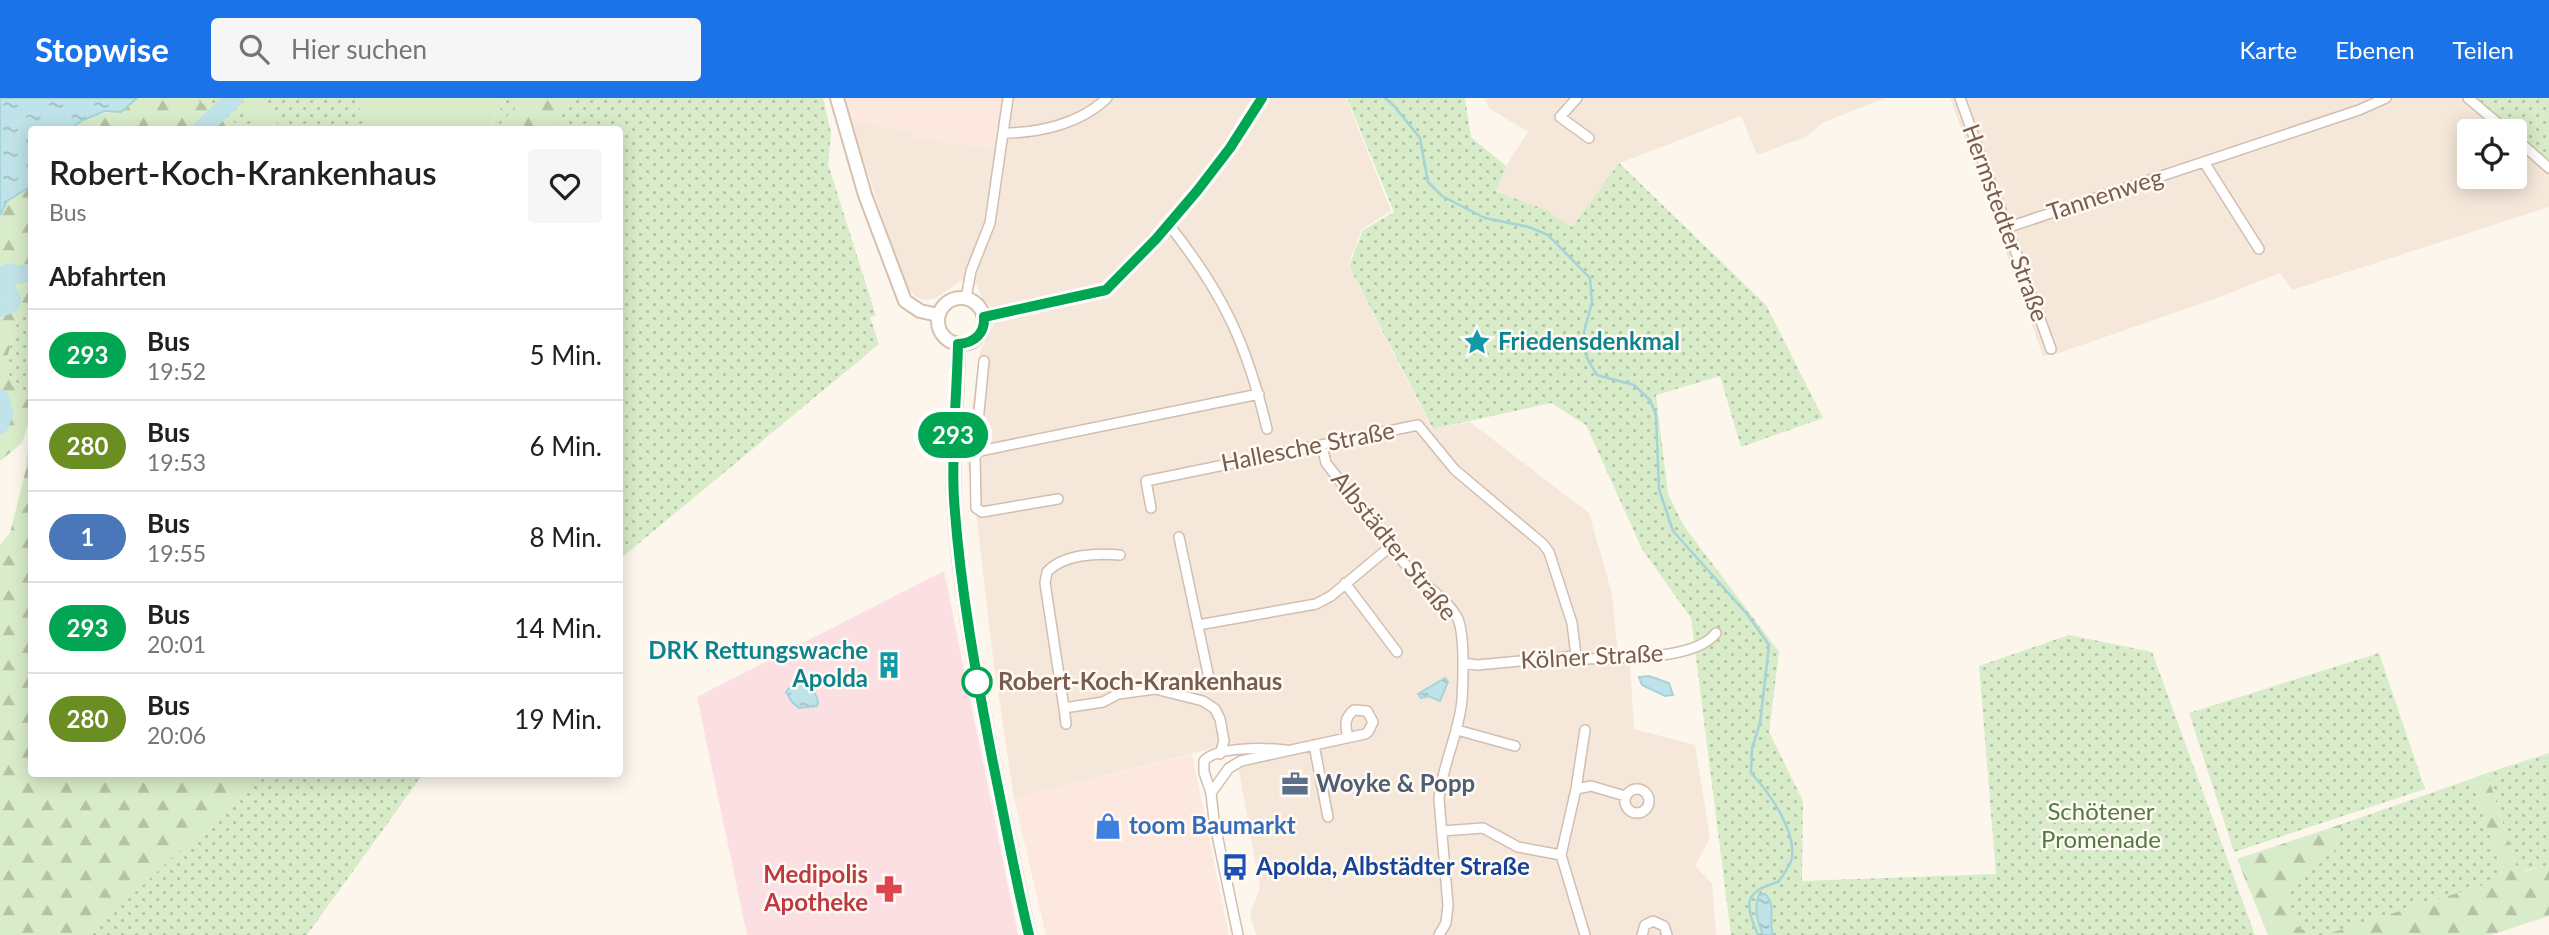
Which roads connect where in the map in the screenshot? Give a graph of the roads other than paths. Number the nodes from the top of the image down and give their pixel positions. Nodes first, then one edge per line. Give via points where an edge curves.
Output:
1 (837, 98) edge
2 (1008, 98) edge
3 (1107, 98) edge
4 (1262, 98) edge
5 (1577, 98) edge
6 (1960, 98) edge
7 (2386, 98) edge
8 (2468, 98) edge
9 (2493, 119) edge
10 (1003, 132) junction
11 (1589, 138) dead end
12 (2527, 149) edge
13 (2204, 162) junction
14 (2549, 168) edge
15 (1169, 225) junction
16 (2006, 228) junction
17 (2259, 249) dead end
18 (966, 298) junction
19 (938, 315) junction
20 (984, 317) junction
21 (958, 344) junction
22 (2051, 349) dead end
23 (984, 361) dead end
24 (1259, 394) junction
25 (1267, 429) dead end
26 (1322, 446) junction
27 (975, 452) junction
28 (1058, 499) dead end
29 (1151, 508) dead end
30 (1179, 537) dead end
31 (1391, 546) junction
32 (1120, 555) dead end
33 (1345, 583) junction
34 (1198, 625) junction
35 (1716, 633) dead end
36 (1396, 652) dead end
37 (1576, 656) junction
38 (1463, 663) junction
39 (1210, 683) dead end
40 (1064, 708) junction
41 (1066, 724) dead end
42 (1457, 730) junction
43 (1585, 730) dead end
44 (1348, 737) dead end
45 (1314, 745) junction
46 (1515, 746) dead end
47 (1286, 750) junction
48 (1220, 754) junction
49 (1229, 768) junction
50 (1576, 789) junction
51 (1211, 793) junction
52 (1625, 796) dead end
53 (1328, 817) dead end
54 (1442, 831) junction
55 (1561, 855) junction
56 (1029, 935) edge
57 (1238, 935) edge
58 (1439, 935) edge
59 (1585, 935) edge
60 (1642, 935) edge
61 (1667, 935) edge

1 - 19 main road via 865,195 905,301
2 - 10 street
3 - 10 street via 1078,118
4 - 15 street via 1230,148
5 - 11 street via 1560,117
6 - 16 street, Hermstedter Straße
7 - 13 street, Tannenweg
8 - 9 street
10 - 18 street via 990,223
12 - 14 street
13 - 16 street, Tannenweg
13 - 17 street
15 - 20 street via 1106,290
15 - 24 street via 1227,311
16 - 22 street, Hermstedter Straße
18 - 19 main road via 952,299
18 - 20 main road via 978,304
19 - 21 main road via 942,334
20 - 21 main road via 978,337
21 - 56 main road via 953,449 961,578 979,692
23 - 27 street
24 - 25 street
24 - 27 street
26 - 29 street, Hallesche Straße via 1146,481
26 - 31 street, Albstädter Straße via 1326,463
26 - 37 street, Hallesche Straße via 1418,425 1455,470 1549,552 1572,623
27 - 28 street via 974,499 982,512
30 - 34 street
31 - 33 street
31 - 38 street, Albstädter Straße via 1452,611 1458,621
32 - 40 street via 1060,561 1046,572
33 - 34 street via 1316,604
33 - 36 street
34 - 39 street
35 - 37 street, Kölner Straße via 1690,650 1587,659
37 - 38 street, Kölner Straße
38 - 42 street, Albstädter Straße
40 - 41 street
40 - 48 street via 1155,689 1203,701 1220,719 1224,741
42 - 46 street
42 - 54 street, Albstädter Straße via 1440,782
43 - 50 street
44 - 45 street
45 - 47 street
45 - 53 street
47 - 48 street
47 - 49 street
48 - 49 street
48 - 51 street via 1204,761
49 - 51 street
50 - 52 street via 1591,786
50 - 55 street
51 - 57 street
54 - 55 street via 1483,828 1518,847
54 - 58 street, Albstädter Straße via 1448,905
55 - 59 street
60 - 61 street via 1646,925 1657,921

